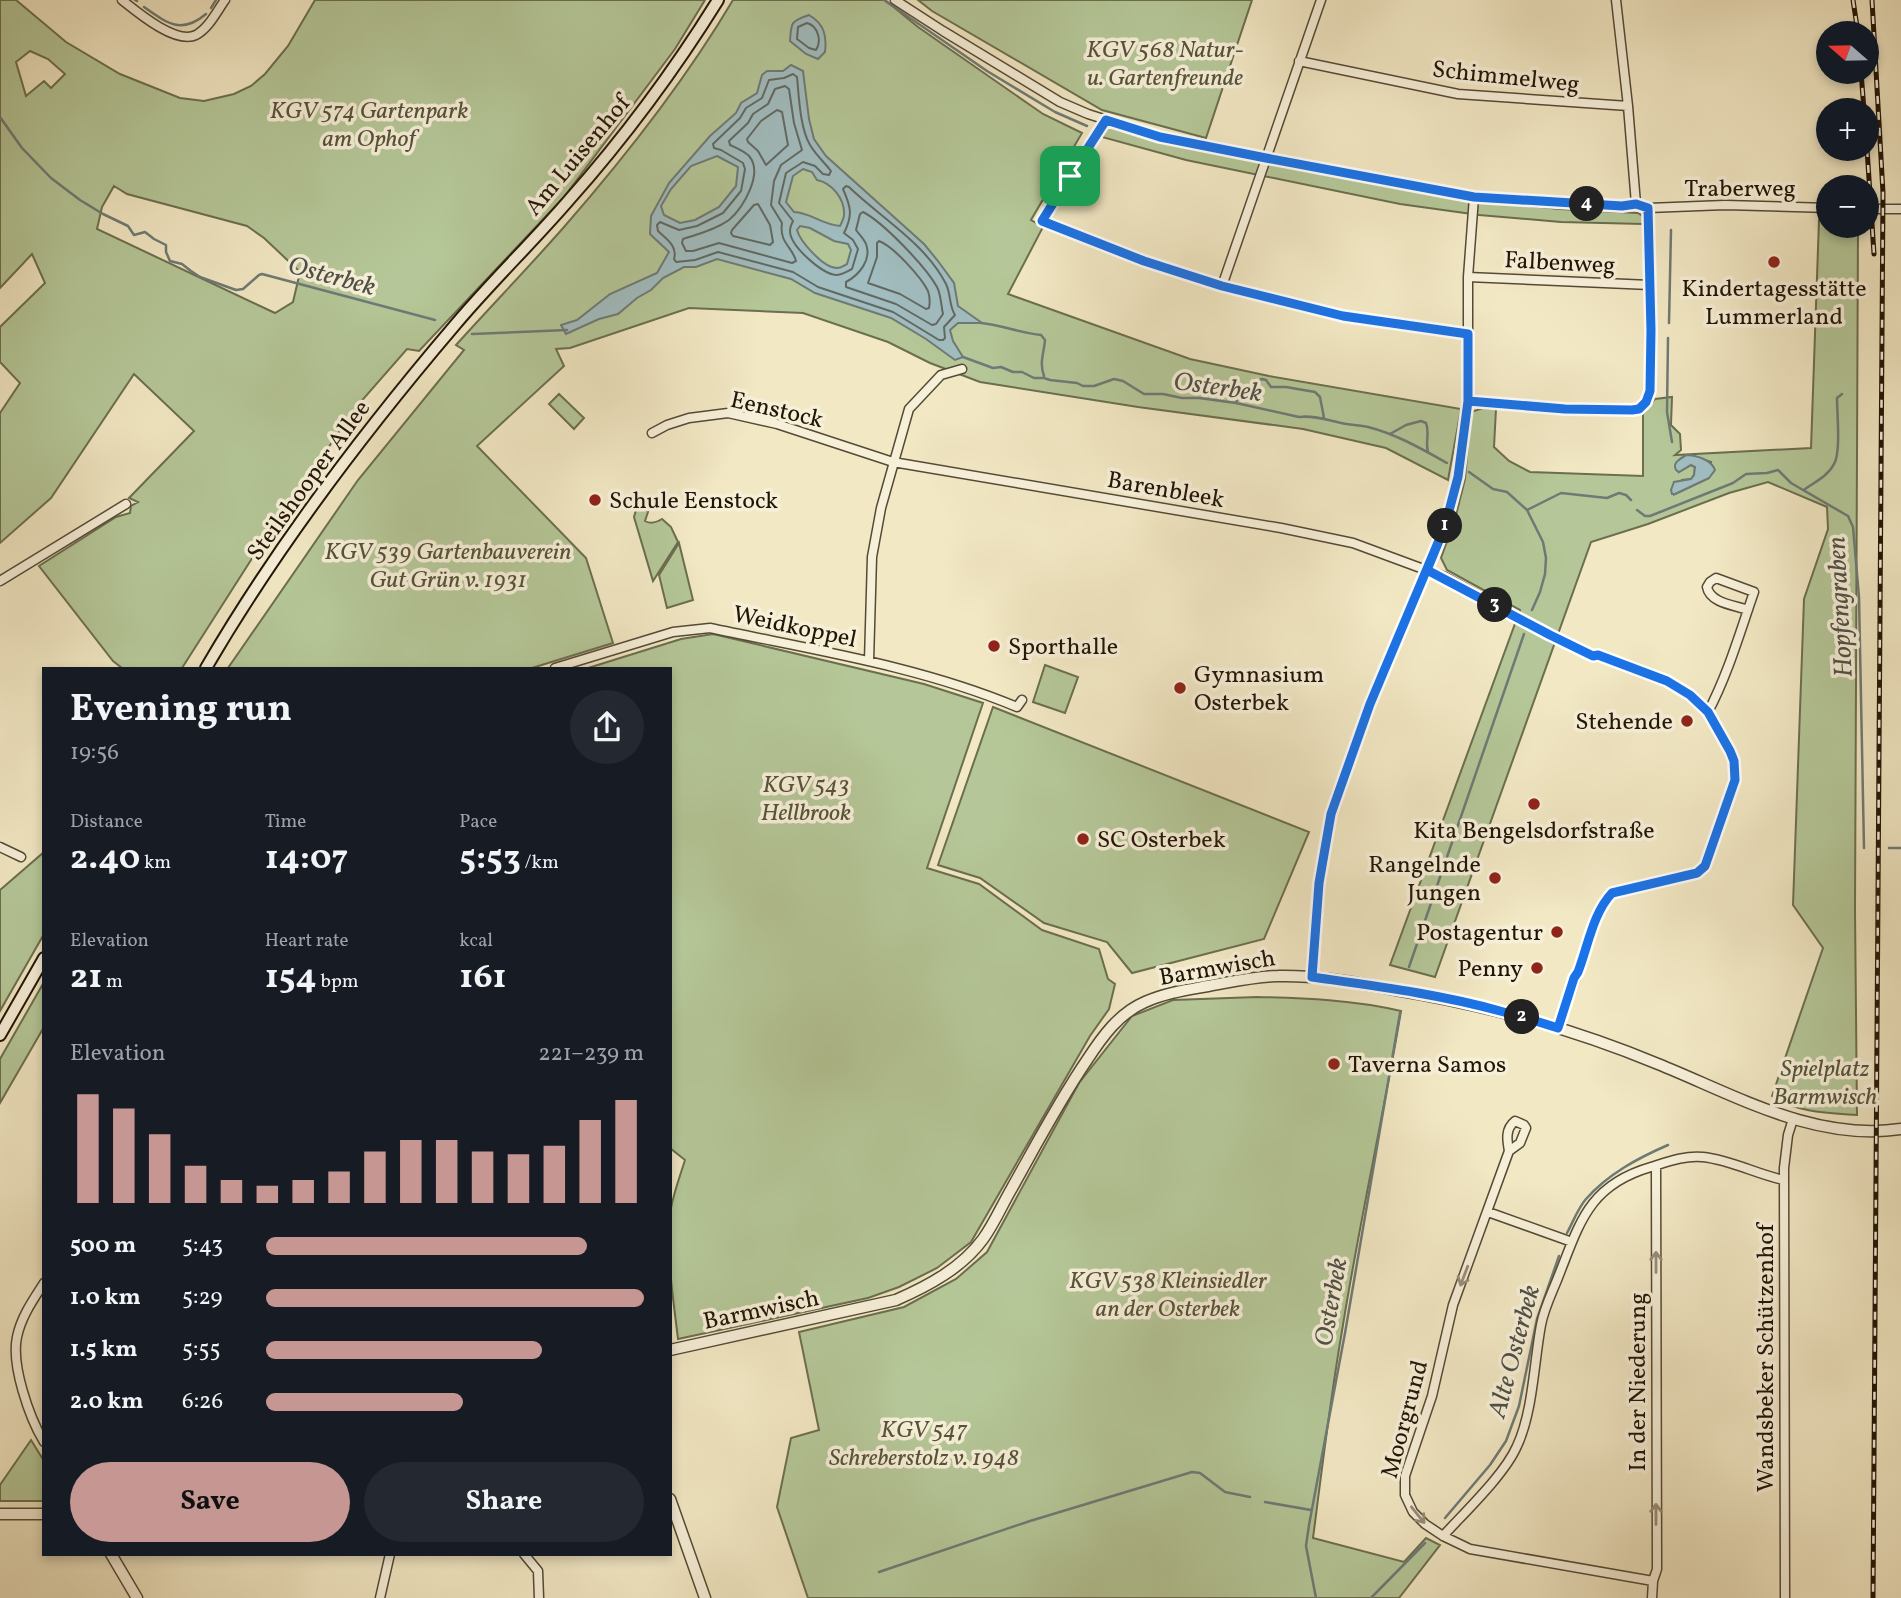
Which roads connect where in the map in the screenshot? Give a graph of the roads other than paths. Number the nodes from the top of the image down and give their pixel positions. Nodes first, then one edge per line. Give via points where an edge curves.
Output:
1 (122, 0) edge
2 (225, 0) edge
3 (718, 0) edge
4 (895, 0) edge
5 (1321, 0) edge
6 (1616, 0) edge
7 (1299, 61) junction
8 (1628, 106) junction
9 (1106, 120) junction
10 (1266, 158) junction
11 (1474, 197) junction
12 (1636, 204) junction
13 (1648, 208) junction
14 (1816, 208) edge
15 (1879, 209) edge
16 (1901, 209) edge
17 (1468, 277) junction
18 (1650, 285) junction
19 (1222, 286) junction
20 (455, 325) joint
21 (1468, 334) junction
22 (962, 369) dead end
23 (1468, 401) junction
24 (652, 433) dead end
25 (893, 462) junction
26 (126, 504) dead end
27 (1427, 570) junction
28 (0, 581) edge
29 (1748, 610) junction
30 (869, 662) junction
31 (206, 667) edge
32 (558, 667) edge
33 (1021, 700) dead end
34 (1708, 712) junction
35 (0, 847) edge
36 (21, 857) dead end
37 (42, 962) edge
38 (1312, 977) junction
39 (1558, 1028) junction
40 (0, 1035) edge
41 (1793, 1119) junction
42 (1901, 1129) edge
43 (1509, 1151) dead end
44 (1656, 1166) junction
45 (1784, 1180) junction
46 (1488, 1212) junction
47 (1572, 1242) junction
48 (42, 1286) edge
49 (672, 1350) edge
50 (42, 1438) edge
51 (672, 1505) edge
52 (0, 1514) edge
53 (42, 1514) edge
54 (1443, 1536) junction
55 (112, 1556) edge
56 (390, 1556) edge
57 (526, 1556) edge
58 (1653, 1581) junction
59 (137, 1598) edge
60 (380, 1598) edge
61 (539, 1598) edge
62 (705, 1598) edge
63 (1652, 1598) edge
64 (1785, 1598) edge

1 - 2 street via 158,27 187,37 206,25
3 - 20 main road, Am Luisenhof via 619,140
4 - 9 street, Traberweg via 1060,102
5 - 7 street
6 - 8 street
7 - 8 street, Schimmelweg via 1458,94
7 - 10 street
8 - 12 street
9 - 10 street, Traberweg via 1160,137
9 - 19 street via 1042,221
10 - 11 street, Traberweg
10 - 19 street
11 - 12 street, Traberweg
11 - 17 street
12 - 13 street, Traberweg
13 - 14 street, Traberweg
13 - 18 street
15 - 16 street
17 - 18 street, Falbenweg
17 - 21 street
18 - 23 street via 1650,391 1639,409
19 - 21 street via 1343,316
20 - 31 main road, Steilshooper Allee via 319,496
21 - 23 street
22 - 25 street via 941,374 909,409
23 - 27 street via 1458,477
24 - 25 street, Eenstock via 689,418 728,413
25 - 27 street, Barenbleek via 1341,540
25 - 30 street via 872,557
26 - 28 street
27 - 34 street, Barenbleek via 1593,656 1667,681
27 - 38 street via 1370,704 1331,814 1319,883
29 - 29 street via 1754,592 1716,578 1710,582 1708,593 1713,598
29 - 34 street
30 - 32 street, Weidkoppel via 710,628 673,632
30 - 33 street, Weidkoppel via 933,677 1017,707
34 - 39 street via 1734,761 1735,780 1705,866 1697,873 1612,893 1605,900
35 - 36 street
37 - 40 main road
38 - 39 street, Barmwisch via 1433,996
38 - 49 street, Barmwisch via 1265,977 1166,994 1123,1015 1067,1089 983,1239 954,1268 925,1287 896,1300
39 - 41 street, Barmwisch
41 - 42 street, Barmwisch via 1866,1133
41 - 45 street, Wandsbeker Schützenhof
43 - 46 street, Moorgrund
44 - 45 street via 1700,1156
44 - 47 street via 1604,1190 1584,1214
58 -> 44 street, In der Niederung via 1657,1569
45 - 64 street, Wandsbeker Schützenhof
46 - 47 street
46 -> 54 street, Moorgrund via 1453,1305 1432,1396 1405,1476 1405,1495 1413,1511
47 - 54 street via 1541,1321 1517,1446 1501,1471
48 - 50 street via 25,1314 16,1349 32,1419
51 - 62 street
52 - 53 street
54 - 58 street, Moorgrund via 1470,1549
55 - 59 street
56 - 60 street
57 - 61 street via 538,1571
58 - 63 street, In der Niederung

